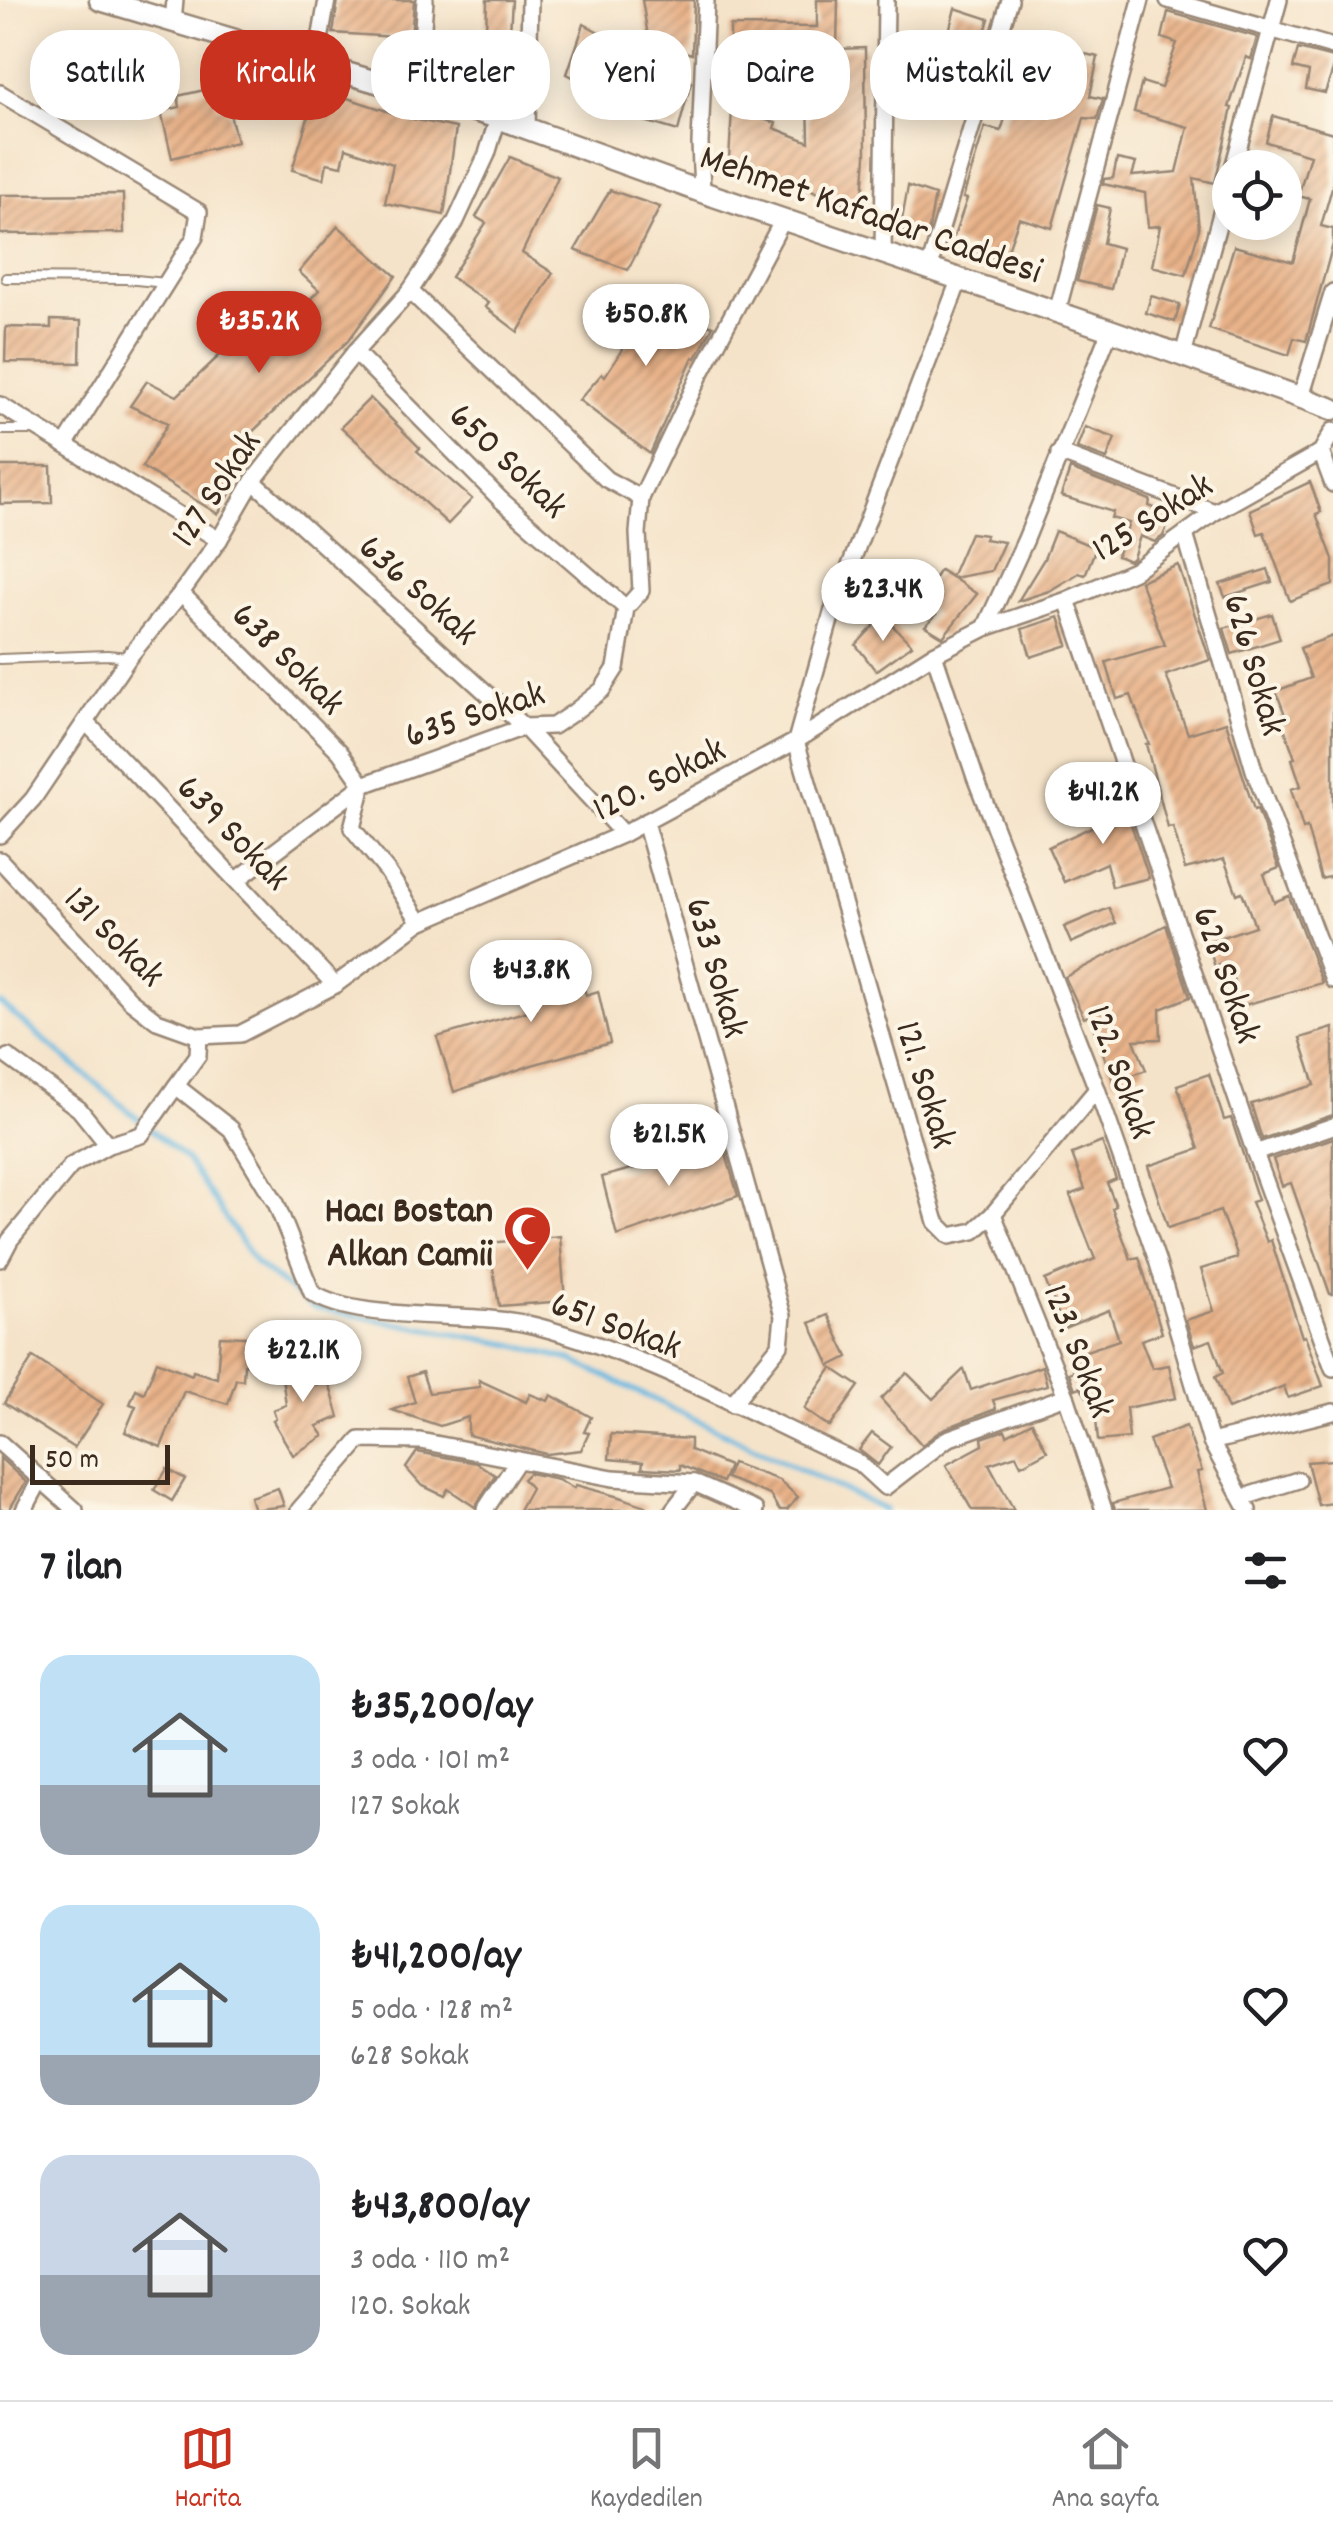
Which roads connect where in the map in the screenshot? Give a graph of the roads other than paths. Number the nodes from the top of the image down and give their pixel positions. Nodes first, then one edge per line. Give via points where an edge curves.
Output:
1 (100, 0) edge
2 (176, 0) edge
3 (327, 0) edge
4 (425, 0) edge
5 (530, 0) edge
6 (706, 0) edge
7 (886, 0) edge
8 (1010, 0) edge
9 (1141, 0) edge
10 (1168, 0) edge
11 (1279, 0) edge
12 (173, 22) junction
13 (1271, 28) junction
14 (200, 30) edge
15 (322, 30) edge
16 (423, 30) edge
17 (1333, 48) edge
18 (0, 93) edge
19 (497, 120) edge
20 (504, 120) edge
21 (527, 128) junction
22 (1238, 150) edge
23 (702, 192) junction
24 (783, 220) junction
25 (1214, 240) edge
26 (883, 254) junction
27 (929, 268) junction
28 (6, 278) dead end
29 (960, 278) junction
30 (166, 284) junction
31 (410, 291) junction
32 (1333, 292) edge
33 (1058, 312) junction
34 (1110, 330) junction
35 (355, 352) junction
36 (1183, 355) junction
37 (1301, 398) junction
38 (0, 405) edge
39 (1333, 409) edge
40 (0, 430) edge
41 (41, 430) junction
42 (1333, 430) edge
43 (65, 444) junction
44 (1321, 452) junction
45 (1060, 453) junction
46 (253, 481) junction
47 (1333, 484) edge
48 (641, 498) junction
49 (1214, 512) junction
50 (1185, 534) junction
51 (218, 540) junction
52 (181, 593) junction
53 (1067, 600) junction
54 (626, 608) junction
55 (985, 628) junction
56 (934, 654) junction
57 (129, 657) junction
58 (0, 659) edge
59 (86, 724) junction
60 (524, 727) junction
61 (796, 741) junction
62 (363, 785) junction
63 (645, 822) junction
64 (622, 834) junction
65 (0, 836) edge
66 (0, 860) edge
67 (238, 880) junction
68 (420, 922) junction
69 (1333, 980) edge
70 (334, 984) junction
71 (199, 1036) junction
72 (3, 1057) edge
73 (176, 1086) junction
74 (1097, 1089) junction
75 (1333, 1126) edge
76 (108, 1145) junction
77 (1255, 1153) junction
78 (994, 1214) junction
79 (0, 1259) edge
80 (1333, 1368) edge
81 (1066, 1396) junction
82 (732, 1404) junction
83 (1333, 1412) edge
84 (1211, 1442) junction
85 (0, 1443) edge
86 (518, 1460) junction
87 (40, 1478) junction
88 (1298, 1480) dead end
89 (694, 1483) junction
90 (1246, 1503) edge
91 (24, 1510) edge
92 (74, 1510) edge
93 (299, 1510) edge
94 (485, 1510) edge
95 (673, 1510) edge
96 (755, 1510) edge
97 (1104, 1510) edge

1 - 12 main road, Mehmet Kafadar Caddesi
2 - 12 street
3 - 15 street
4 - 16 street
5 - 21 street
6 - 23 street
7 - 26 street
8 - 27 street
9 - 33 street
10 - 13 street
11 - 13 street
12 - 14 main road, Mehmet Kafadar Caddesi
13 - 17 street
13 - 22 street
18 - 30 street via 199,212 195,237
19 - 31 street, 127 Sokak via 455,223
20 - 21 main road, Mehmet Kafadar Caddesi
21 - 23 main road, Mehmet Kafadar Caddesi
23 - 24 main road, Mehmet Kafadar Caddesi
24 - 26 main road, Mehmet Kafadar Caddesi
24 - 48 street, 635 Sokak
25 - 36 street
26 - 27 main road, Mehmet Kafadar Caddesi
27 - 29 main road, Mehmet Kafadar Caddesi
28 - 30 lane
29 - 33 main road, Mehmet Kafadar Caddesi
29 - 61 street via 832,613
30 - 43 street
31 - 35 street, 127 Sokak
31 - 48 street via 606,479
32 - 37 street
33 - 34 main road, Mehmet Kafadar Caddesi
34 - 36 main road, Mehmet Kafadar Caddesi
34 - 45 street
35 - 46 street, 127 Sokak
35 - 54 street, 650 Sokak via 501,500
36 - 37 main road, Mehmet Kafadar Caddesi
37 - 39 main road, Mehmet Kafadar Caddesi
38 - 41 street
40 - 41 lane
41 - 43 street
42 - 44 street
43 - 51 street
44 - 47 street
44 - 49 street, 125 Sokak
45 - 49 street
45 - 55 street
46 - 51 street, 127 Sokak
46 - 60 street, 636 Sokak
48 - 54 street, 635 Sokak via 641,592
49 - 50 street, 125 Sokak
50 - 53 street, 125 Sokak via 1134,571
50 - 69 street, 626 Sokak via 1254,770
51 - 52 street, 127 Sokak
52 - 57 street, 127 Sokak
52 - 62 street, 638 Sokak via 340,752
53 - 55 street, 125 Sokak
53 - 77 street, 628 Sokak
54 - 60 street, 635 Sokak via 616,668 602,690 553,726
55 - 56 street, 120. Sokak
56 - 61 street, 120. Sokak
56 - 74 street, 122. Sokak via 974,777
57 - 58 lane
57 - 59 street, 127 Sokak
59 - 65 street, 127 Sokak
59 - 67 street, 639 Sokak
60 - 62 street, 635 Sokak
60 - 64 street, 636 Sokak
61 - 63 street, 120. Sokak
61 - 78 street, 121. Sokak via 936,1222 950,1236 974,1230
62 - 67 street, 635 Sokak
62 - 68 street via 352,828
63 - 64 street, 120. Sokak
63 - 82 street, 633 Sokak via 782,1316 780,1344
64 - 68 street, 120. Sokak
66 - 71 street, 131 Sokak via 130,1000 157,1021
67 - 70 street, 639 Sokak
68 - 70 street, 120. Sokak
70 - 71 street, 120. Sokak via 240,1034
71 - 73 street via 198,1054
72 - 76 street via 80,1109
73 - 76 street via 140,1134
73 - 82 street, 651 Sokak via 231,1129 276,1203 312,1292 324,1301 531,1324
74 - 78 street, 121. Sokak
74 - 84 street, 122. Sokak
75 - 77 street
76 - 79 street via 71,1166
77 - 80 street, 628 Sokak
78 - 81 street, 123. Sokak
81 - 82 street via 947,1440 886,1486 859,1463
81 - 97 street, 123. Sokak
83 - 84 street
84 - 90 street, 122. Sokak
85 - 87 street
86 - 89 street via 613,1478
86 - 93 street via 420,1441 360,1440
86 - 94 street
87 - 91 street
87 - 92 street
88 - 90 street
89 - 95 street
89 - 96 street

